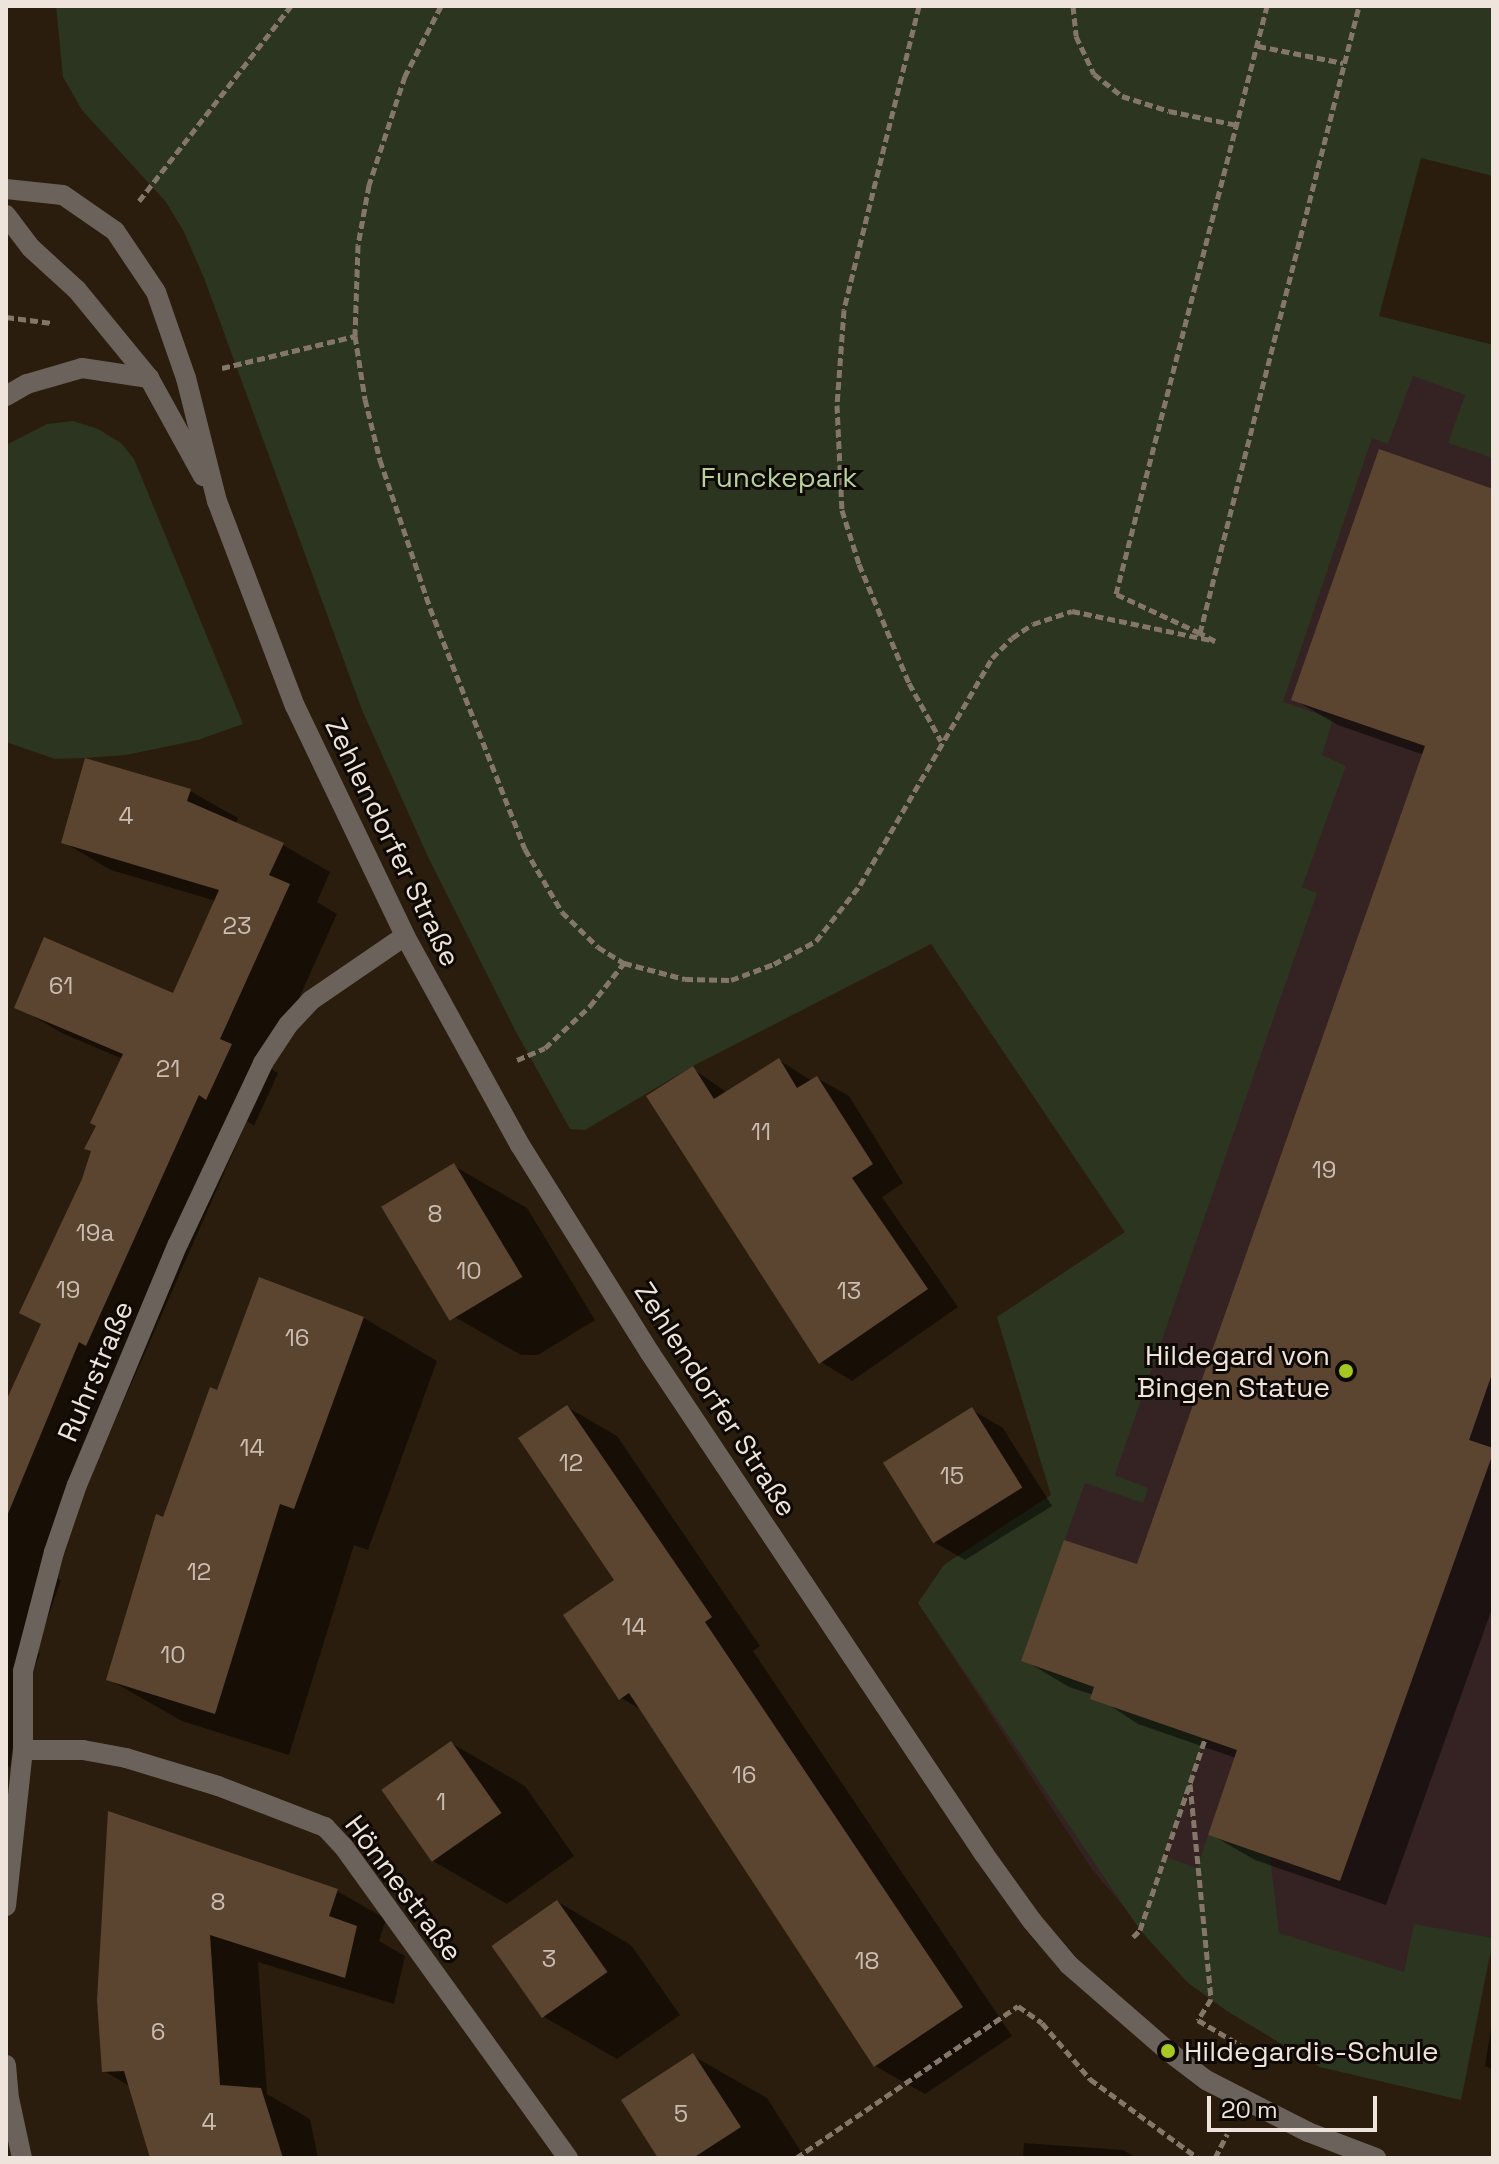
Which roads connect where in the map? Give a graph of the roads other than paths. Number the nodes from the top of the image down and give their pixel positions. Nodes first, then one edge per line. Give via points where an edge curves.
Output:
1 (6, 189) edge
2 (6, 215) edge
3 (149, 378) junction
4 (6, 396) edge
5 (217, 501) junction
6 (405, 936) junction
7 (23, 1750) junction
8 (6, 1906) edge
9 (6, 2065) edge
10 (22, 2158) edge
11 (568, 2158) edge
12 (1376, 2158) edge

1 - 5 street, Zehlendorfer Straße via 63,195 115,231 156,292 186,378
2 - 3 street, Zehlendorfer Straße
3 - 4 street via 82,368 27,384
3 - 5 street, Zehlendorfer Straße
5 - 6 street, Zehlendorfer Straße via 295,706
6 - 7 street, Ruhrstraße via 329,986 288,1025 263,1063 197,1202 83,1470 54,1552 23,1671
6 - 12 street, Zehlendorfer Straße via 481,1076 650,1353 1032,1921 1120,2012 1206,2080 1308,2132
7 - 8 street, Ruhrstraße
7 - 11 street, Hönnestraße via 83,1750 126,1758 325,1827
9 - 10 street

